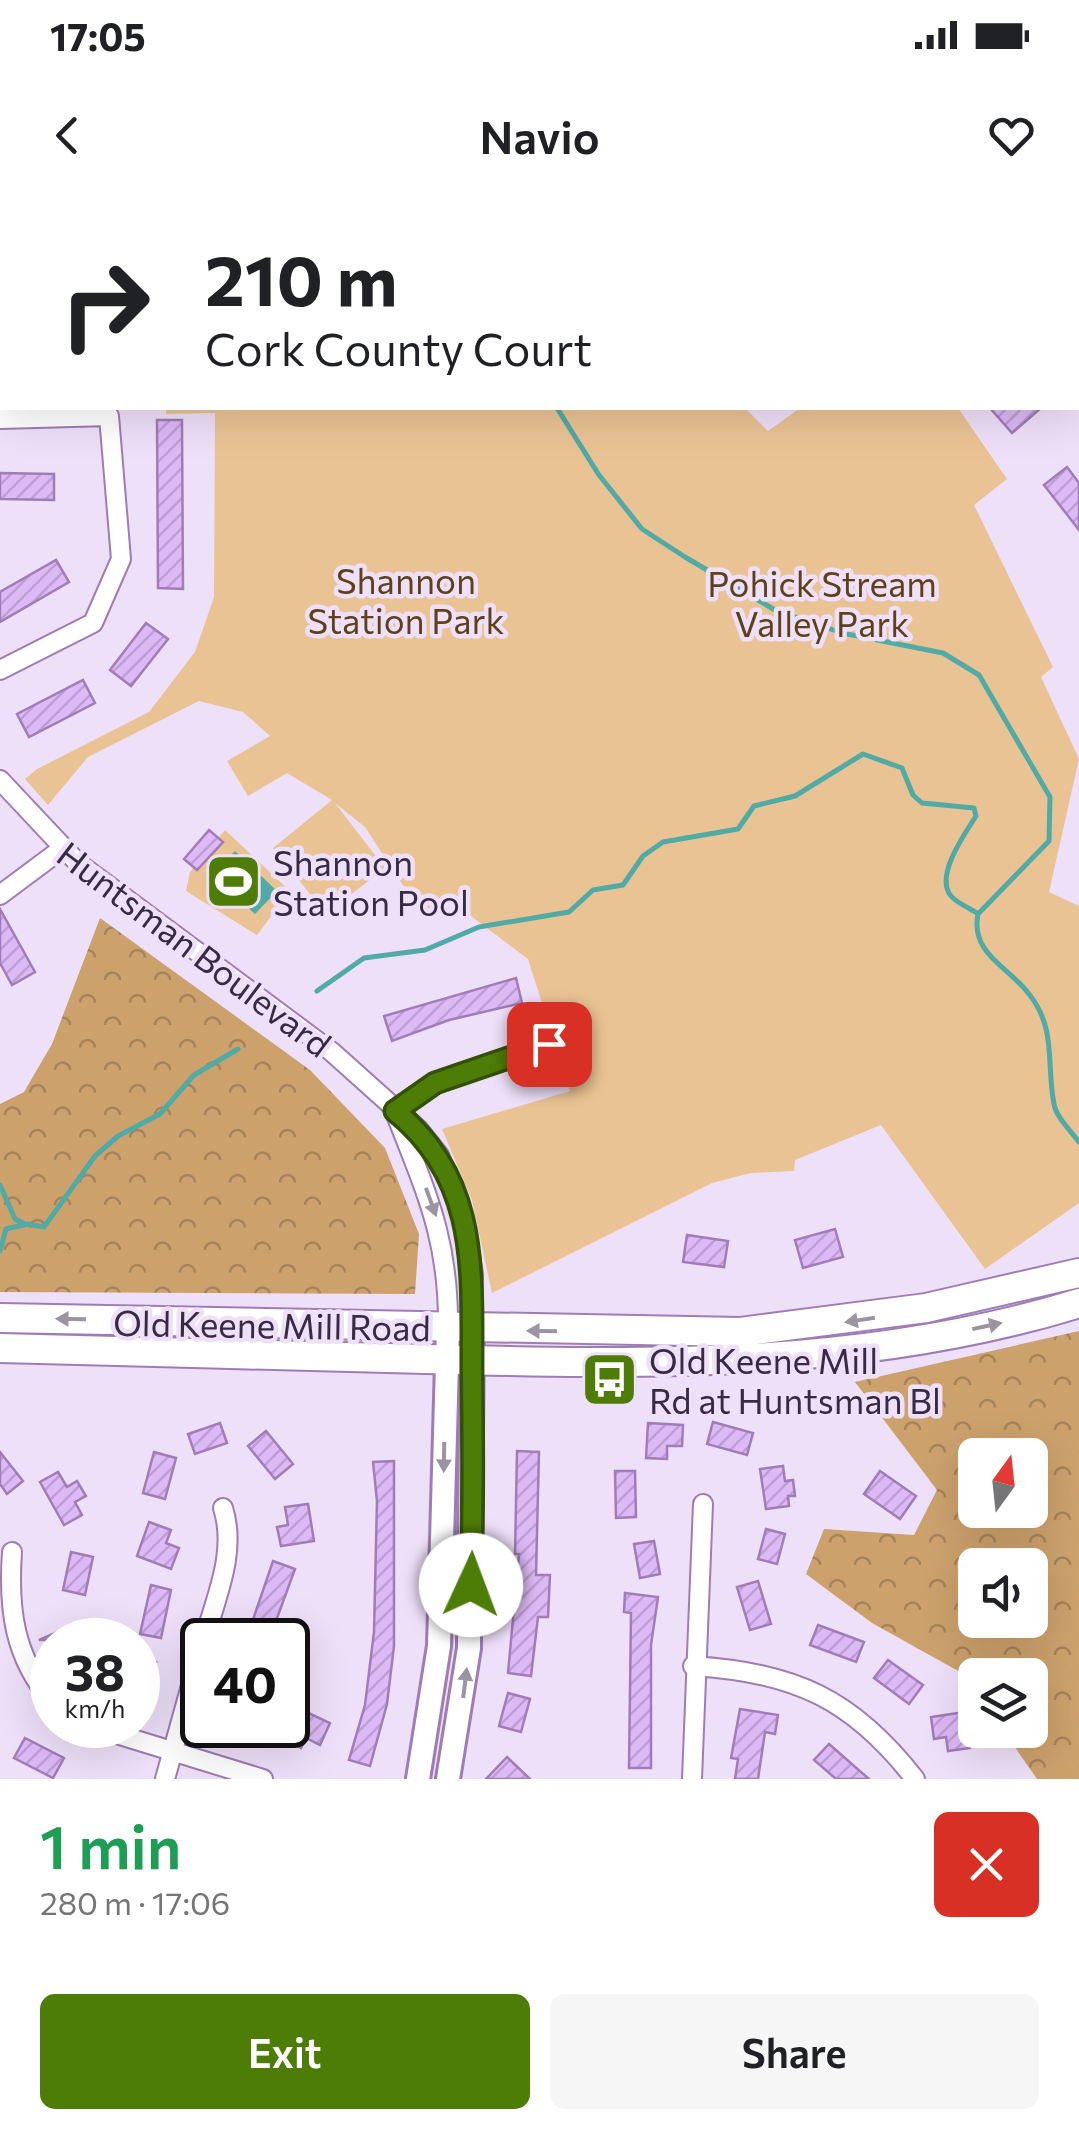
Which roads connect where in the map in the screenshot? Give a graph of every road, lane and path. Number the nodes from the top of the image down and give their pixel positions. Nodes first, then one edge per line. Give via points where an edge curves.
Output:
1 (0, 418) edge
2 (0, 670) edge
3 (0, 780) edge
4 (62, 848) junction
5 (0, 894) edge
6 (549, 1044) dead end
7 (395, 1111) junction
8 (1079, 1272) edge
9 (1079, 1303) edge
10 (0, 1318) edge
11 (460, 1329) junction
12 (0, 1348) edge
13 (460, 1360) junction
14 (702, 1504) dead end
15 (222, 1508) dead end
16 (12, 1552) dead end
17 (210, 1618) edge
18 (693, 1666) junction
19 (30, 1669) edge
20 (180, 1725) edge
21 (154, 1748) edge
22 (172, 1754) junction
23 (165, 1779) edge
24 (264, 1779) edge
25 (418, 1779) edge
26 (448, 1779) edge
27 (692, 1779) edge
28 (915, 1779) edge

1 - 2 street via 110,416 120,559 92,623
3 - 4 street, Huntsman Boulevard
4 - 5 street
4 - 7 street, Huntsman Boulevard via 332,1052
6 - 7 street via 435,1083
7 - 11 street, Huntsman Boulevard via 440,1228
8 -> 11 main road, Old Keene Mill Road via 926,1308 797,1328 675,1334
13 -> 9 main road, Old Keene Mill Road via 710,1362 835,1353
11 -> 10 main road, Old Keene Mill Road
11 - 13 street, Huntsman Boulevard
12 - 13 main road, Old Keene Mill Road
13 -> 25 street, Huntsman Boulevard via 439,1646
26 -> 13 street, Huntsman Boulevard via 469,1648
14 - 18 street
15 - 17 street via 228,1551
16 - 19 street via 14,1630
18 - 27 street
18 - 28 street via 771,1676 821,1694 868,1726
20 - 22 street
21 - 22 street
22 - 23 street
22 - 24 street

